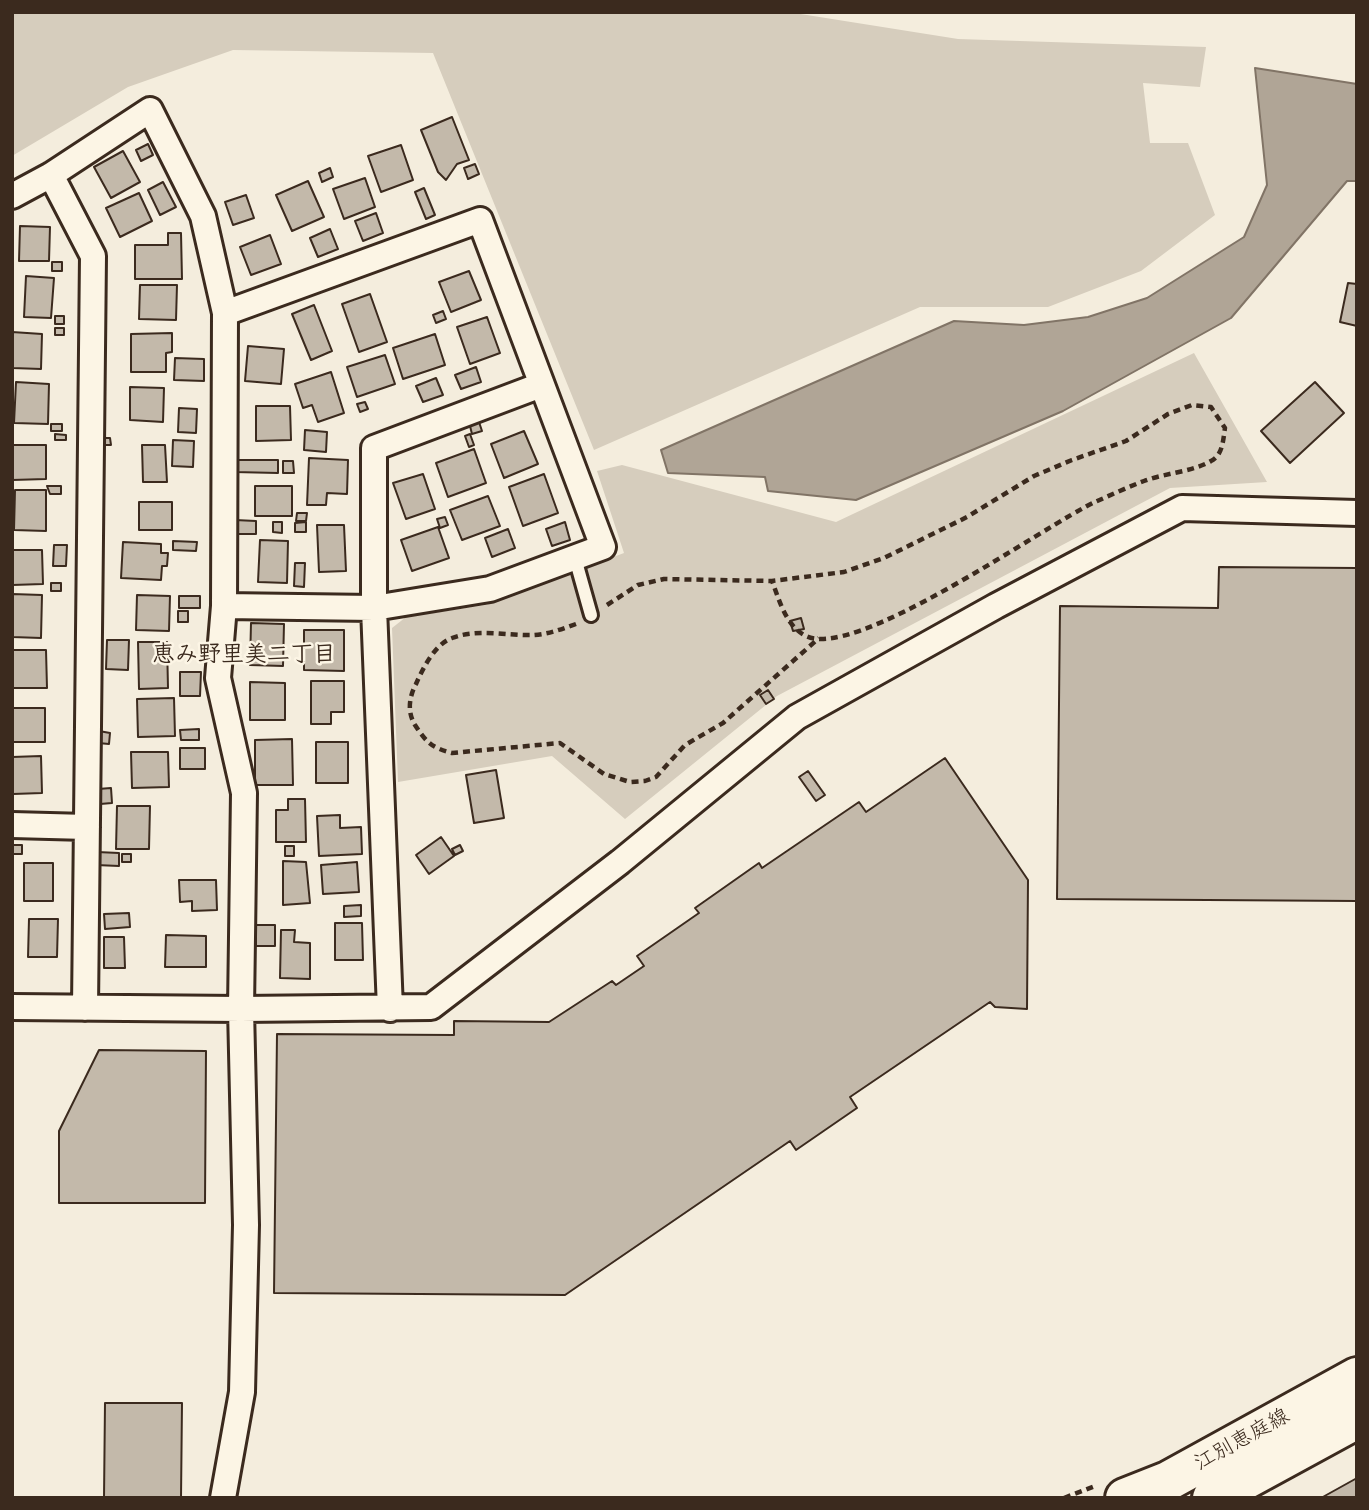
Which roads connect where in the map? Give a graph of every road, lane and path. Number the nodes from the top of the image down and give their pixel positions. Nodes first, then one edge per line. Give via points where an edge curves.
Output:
1 (51, 175) junction
2 (12, 196) edge
3 (225, 313) junction
4 (541, 385) junction
5 (1357, 513) edge
6 (575, 558) junction
7 (772, 580) junction
8 (224, 606) junction
9 (374, 608) junction
10 (591, 615) junction
11 (819, 638) junction
12 (12, 825) edge
13 (87, 827) junction
14 (12, 1007) edge
15 (85, 1008) junction
16 (241, 1009) junction
17 (390, 1009) junction
18 (1357, 1377) edge
19 (1357, 1419) edge
20 (223, 1498) edge
21 (1125, 1498) edge
22 (1212, 1498) edge

1 - 2 street
1 - 3 street via 150,110 203,216
1 - 13 street via 93,256
3 - 4 street via 480,220
3 - 8 street
4 - 6 street via 603,547
4 - 9 street via 374,448
5 - 17 street via 1182,508 1170,514 796,718 620,862 430,1007
6 - 9 street via 490,589
6 - 10 lane
7 - 10 path via 664,579 638,585
7 - 11 path via 791,621 804,635
7 - 11 path via 844,572 884,558 967,517 1034,476 1126,441 1168,414 1192,405 1211,407 1225,428 1222,449 1213,461 1145,481 1093,503 876,626
8 - 9 street
8 - 16 street via 218,678 244,793
9 - 17 street
10 - 11 path via 550,633 450,638 422,669 411,694 413,722 436,749 452,753 560,743 604,774 630,782 645,781 656,777 685,745 723,723
12 - 13 street
13 - 15 street
14 - 15 street
15 - 16 street
16 - 17 street
16 - 20 street via 246,1225 242,1392
18 - 21 main road, 江別恵庭線 via 1168,1481
19 - 22 main road, 江別恵庭線

